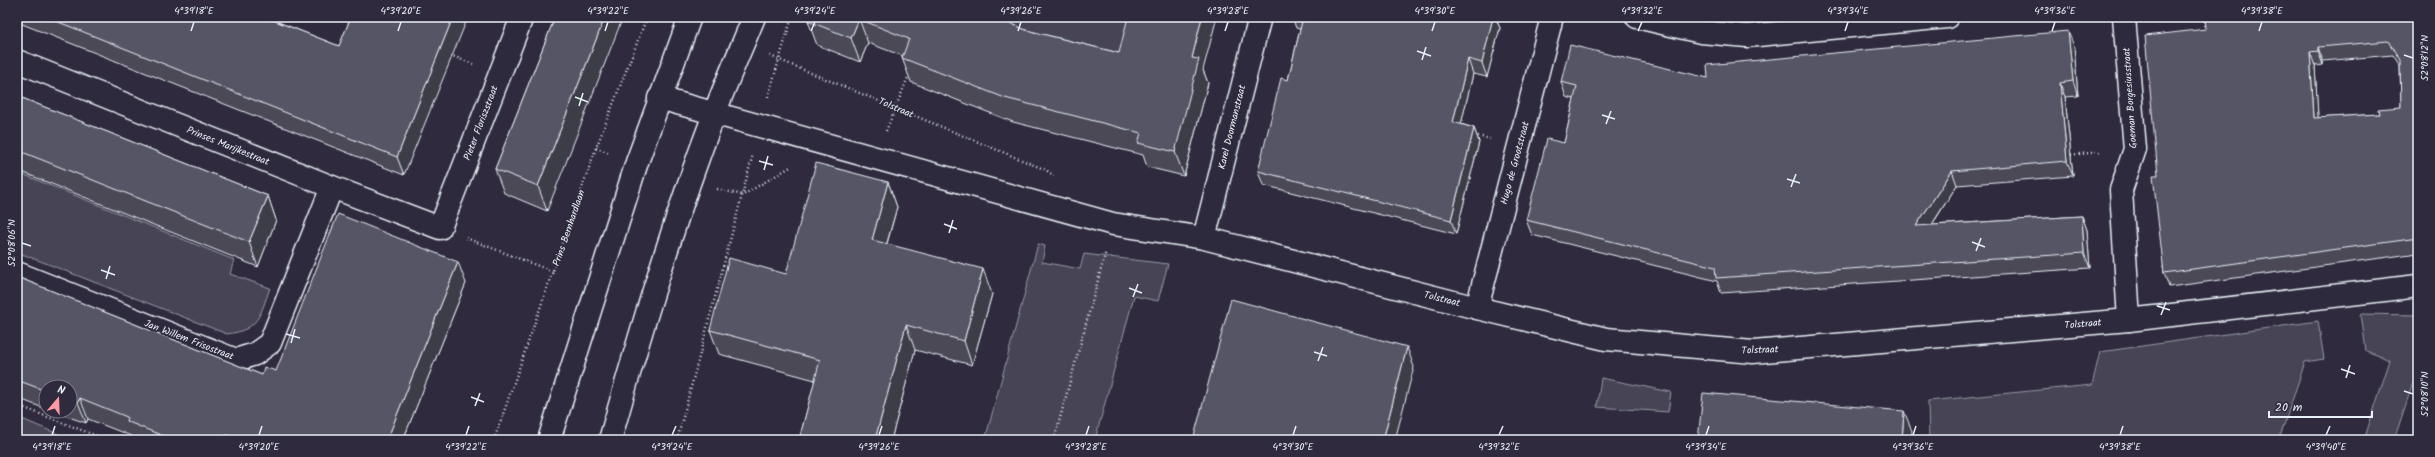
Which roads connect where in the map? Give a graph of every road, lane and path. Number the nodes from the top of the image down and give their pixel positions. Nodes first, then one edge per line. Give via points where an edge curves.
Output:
1 (522, 17) edge
2 (647, 17) edge
3 (690, 17) edge
4 (754, 17) edge
5 (792, 17) edge
6 (1260, 17) edge
7 (1552, 17) edge
8 (1637, 17) edge
9 (1947, 17) edge
10 (2124, 17) edge
11 (2204, 17) edge
12 (2206, 40) edge
13 (742, 46) junction
14 (449, 54) dead end
15 (779, 59) junction
16 (17, 61) edge
17 (910, 73) edge
18 (500, 75) junction
19 (659, 98) junction
20 (896, 108) junction
21 (715, 112) junction
22 (761, 125) junction
23 (1473, 134) edge
24 (1519, 146) junction
25 (2135, 149) junction
26 (2064, 156) edge
27 (874, 157) junction
28 (1058, 179) dead end
29 (332, 187) junction
30 (1113, 224) junction
31 (440, 228) junction
32 (1204, 238) junction
33 (554, 272) junction
34 (17, 273) edge
35 (2418, 286) edge
36 (1477, 308) junction
37 (2129, 320) junction
38 (17, 405) edge
39 (107, 440) edge
40 (494, 440) edge
41 (549, 440) edge
42 (610, 440) edge
43 (677, 440) edge
44 (1054, 440) edge

1 - 18 street, Pieter Floriszstraat
2 - 33 path, Prins Bernhardlaan via 596,148
3 - 19 street
4 - 13 street
5 - 15 path
6 - 32 street, Karel Doormanstraat
7 - 24 street, Hugo de Grootstraat
8 - 9 street via 1701,32 1747,36
10 - 25 street, Goeman Borgesiusstraat
11 - 12 path
13 - 15 path, Tolstraat
13 - 21 street
14 - 18 path
15 - 20 path, Tolstraat
15 - 22 path
16 - 29 street, Prinses Marijkestraat
17 - 20 path
18 - 31 street, Pieter Floriszstraat
19 - 21 street, Tolstraat
19 - 41 street
20 - 27 path
20 - 28 path, Tolstraat via 1046,170
21 - 22 street, Tolstraat
21 - 42 street via 634,357
22 - 27 street, Tolstraat
22 - 43 path
23 - 24 path
24 - 36 street, Hugo de Grootstraat
25 - 26 path
25 - 37 street, Goeman Borgesiusstraat via 2121,190
27 - 30 street, Tolstraat
29 - 31 street, Prinses Marijkestraat
29 - 34 street, Jan Willem Frisostraat via 270,343 255,354 236,360
30 - 32 street, Tolstraat
30 - 44 path
31 - 33 path
32 - 36 street, Tolstraat
33 - 40 path, Prins Bernhardlaan
35 - 37 street, Tolstraat
36 - 37 street, Tolstraat via 1606,339 1753,352
38 - 39 path

